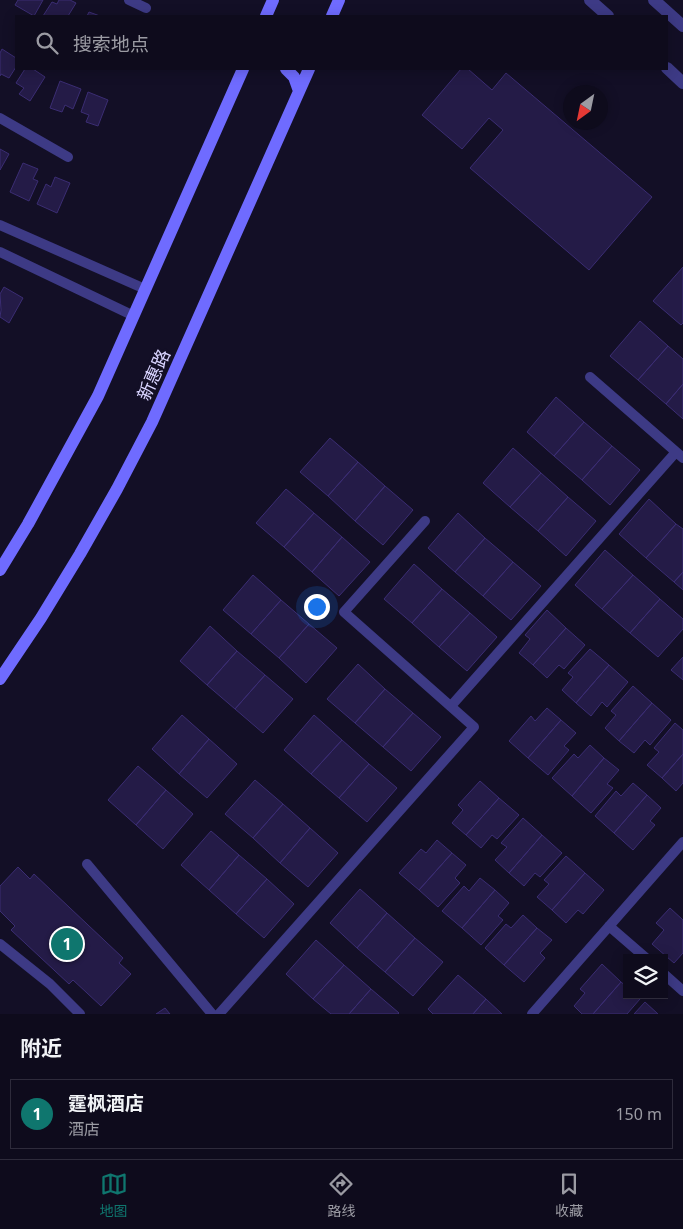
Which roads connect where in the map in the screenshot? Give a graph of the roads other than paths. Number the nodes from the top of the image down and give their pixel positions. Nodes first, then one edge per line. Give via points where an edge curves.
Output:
1 (130, 0) edge
2 (273, 0) edge
3 (339, 0) edge
4 (590, 0) edge
5 (654, 0) edge
6 (146, 8) dead end
7 (266, 15) edge
8 (332, 15) edge
9 (607, 15) edge
10 (683, 26) edge
11 (668, 69) edge
12 (243, 70) edge
13 (287, 70) edge
14 (309, 70) edge
15 (683, 83) edge
16 (299, 91) junction
17 (0, 118) edge
18 (68, 157) dead end
19 (0, 225) edge
20 (0, 252) edge
21 (146, 289) junction
22 (134, 316) junction
23 (590, 376) dead end
24 (679, 455) edge
25 (425, 521) dead end
26 (0, 570) edge
27 (0, 679) edge
28 (451, 706) junction
29 (683, 842) edge
30 (87, 864) dead end
31 (609, 926) junction
32 (0, 944) edge
33 (641, 954) edge
34 (668, 977) edge
35 (683, 990) edge
36 (80, 1014) edge
37 (212, 1014) edge
38 (220, 1014) edge
39 (532, 1014) edge

1 - 6 lane
2 - 7 main road
3 - 8 main road
4 - 9 street
5 - 10 street
11 - 15 street
12 - 21 main road
13 - 16 main road via 294,77
14 - 16 main road, 新惠路
16 - 27 main road, 新惠路 via 152,422 80,554
17 - 18 lane
19 - 21 lane
20 - 22 lane
21 - 22 main road
22 - 26 main road via 98,396
23 - 24 lane
24 - 28 lane
25 - 28 lane via 344,612
28 - 38 lane via 474,727
29 - 31 lane
30 - 37 lane
31 - 33 lane
31 - 39 lane
32 - 36 lane via 50,984
34 - 35 lane

